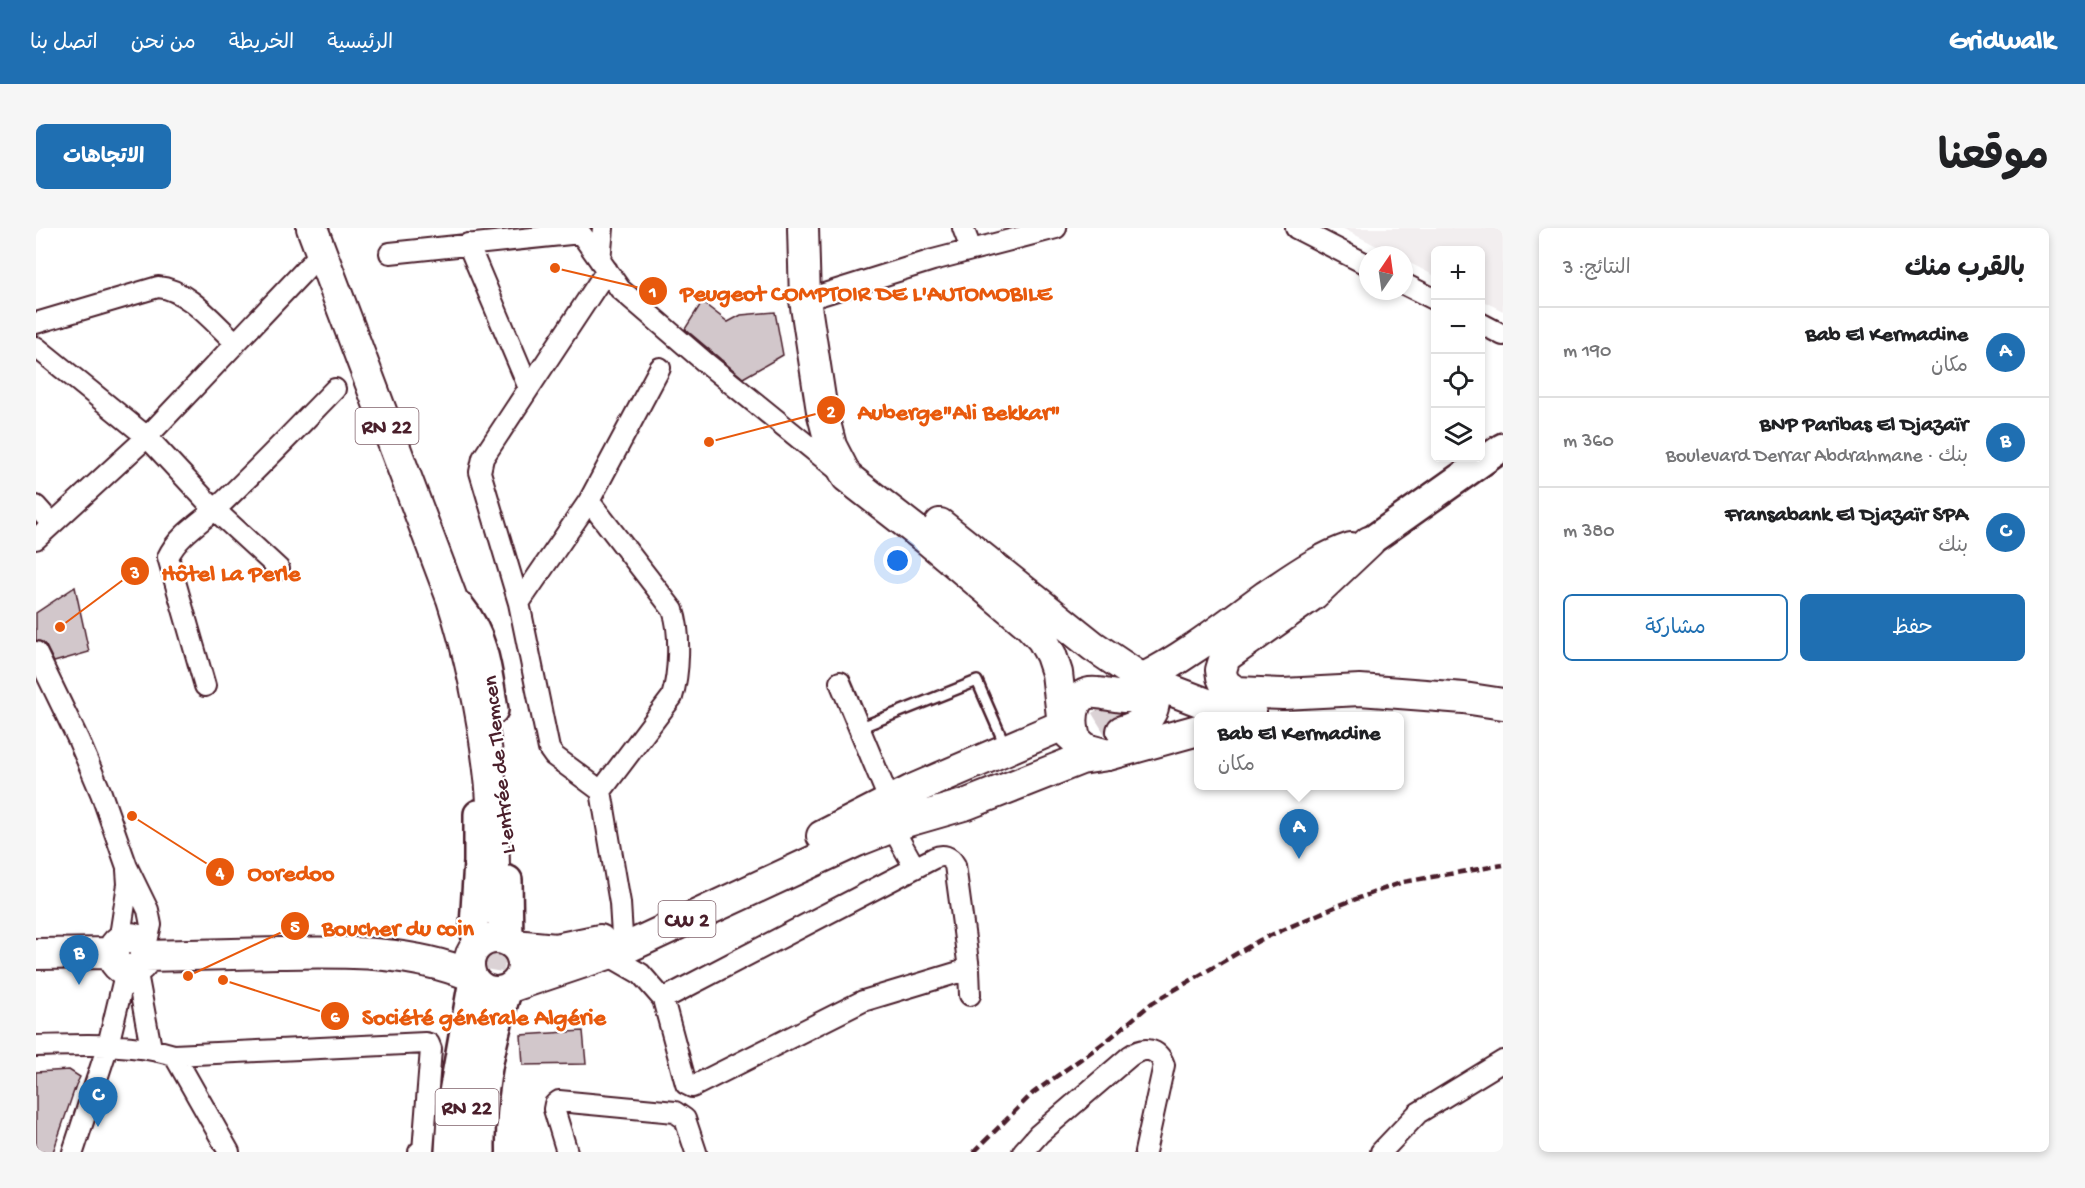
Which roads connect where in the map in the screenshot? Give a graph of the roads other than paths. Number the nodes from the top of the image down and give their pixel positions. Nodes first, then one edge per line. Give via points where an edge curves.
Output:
1 (603, 228) edge
2 (803, 228) edge
3 (963, 228) edge
4 (1056, 228) edge
5 (1296, 228) edge
6 (579, 230) edge
7 (317, 240) edge
8 (468, 244) junction
9 (971, 249) junction
10 (390, 253) dead end
11 (1359, 260) edge
12 (603, 266) junction
13 (1413, 288) edge
14 (1431, 298) edge
15 (805, 300) junction
16 (36, 323) edge
17 (1485, 326) edge
18 (1503, 335) edge
19 (235, 342) junction
20 (36, 347) edge
21 (660, 368) dead end
22 (529, 388) junction
23 (335, 389) dead end
24 (822, 411) junction
25 (147, 437) junction
26 (1502, 449) edge
27 (847, 477) junction
28 (589, 501) junction
29 (36, 506) edge
30 (215, 510) junction
31 (51, 524) junction
32 (36, 539) edge
33 (1369, 542) junction
34 (279, 569) dead end
35 (452, 599) junction
36 (519, 603) junction
37 (36, 652) edge
38 (1177, 677) tunnel mouth
39 (840, 682) dead end
40 (205, 686) dead end
41 (1136, 688) junction
42 (1464, 698) junction
43 (1503, 704) edge
44 (1236, 712) edge
45 (1260, 712) edge
46 (859, 728) junction
47 (1194, 731) edge
48 (1068, 738) junction
49 (1115, 743) junction
50 (1007, 750) junction
51 (602, 791) junction
52 (895, 813) junction
53 (127, 867) junction
54 (915, 868) junction
55 (495, 910) tunnel mouth
56 (625, 942) junction
57 (512, 943) junction
58 (36, 954) edge
59 (131, 956) junction
60 (473, 962) junction
61 (969, 969) junction
62 (510, 988) junction
63 (970, 995) dead end
64 (663, 999) junction
65 (481, 1014) tunnel mouth
66 (108, 1045) junction
67 (36, 1046) edge
68 (151, 1048) junction
69 (174, 1055) junction
70 (1503, 1061) edge
71 (452, 1098) junction
72 (73, 1152) edge
73 (229, 1152) edge
74 (422, 1152) edge
75 (449, 1152) edge
76 (464, 1152) edge
77 (482, 1152) edge
78 (567, 1152) edge
79 (696, 1152) edge
80 (1023, 1152) edge
81 (1145, 1152) edge
82 (1381, 1152) edge

1 - 12 street
2 - 15 main road
3 - 9 street
4 - 9 street
5 - 11 street
6 - 8 street
6 - 12 street
7 - 19 street
7 - 35 main road, L'entrée de Tlemcen / RN 22
8 - 10 street
8 - 22 street
9 - 15 street
12 - 22 street
12 - 27 street via 620,289 680,341
13 - 14 street
15 - 24 main road
16 - 19 street via 158,287 169,288 180,292
17 - 18 street
19 - 25 street
20 - 25 street
21 - 28 street
22 - 36 street via 483,458 480,472
23 - 30 street
24 - 27 main road via 831,446
24 - 41 main road via 855,457 1093,646
25 - 30 street
25 - 31 street
26 - 33 main road
27 - 48 main road via 979,582 1042,639 1057,673
28 - 36 street
28 - 51 street via 677,620 677,683 672,697
29 - 31 street
30 - 34 street
30 - 40 street via 174,545 168,556
31 - 32 street
33 - 38 main road
33 - 41 main road via 1335,553 1292,578
33 - 42 main road via 1314,594 1225,657 1221,670 1225,684 1236,692 1360,690
35 - 55 main road, L'entrée de Tlemcen / RN 22 via 472,666 482,723 492,806
35 - 57 main road, L'entrée de Tlemcen via 473,623 481,643 499,734 508,828
35 - 60 main road, L'entrée de Tlemcen via 451,625 476,779 479,845
36 - 51 street via 549,748 554,756
37 - 53 street via 101,793
39 - 46 street
41 - 44 main road
41 - 48 main road via 1111,696 1089,693 1077,700
41 - 49 main road via 1154,694 1153,709 1144,722
42 - 43 main road
42 - 45 main road via 1281,707
46 - 50 lane via 977,681
46 - 52 street
47 - 49 main road
48 - 49 main road via 1086,748
48 - 50 main road
48 - 52 main road
49 - 52 main road via 968,804
50 - 52 main road
51 - 56 street
52 - 54 street
52 - 56 main road, CW 2
53 - 59 street
53 - 59 street via 151,926
54 - 61 street via 939,856 949,857 955,865
54 - 64 street
56 - 57 main road, CW 2 via 542,949
56 - 62 main road, CW 2
56 - 64 street via 640,974
57 - 60 main road via 496,938 483,941
57 - 62 main road via 523,961 519,979
58 - 59 main road
59 - 60 main road via 343,952 446,966
59 - 66 street
59 - 68 street
60 - 62 main road via 484,990 500,992
60 - 71 main road, L'entrée de Tlemcen
61 - 63 street
61 - 64 street via 863,1001 695,1087 686,1084
62 - 77 main road via 490,1060
65 - 76 main road, RN 22
66 - 67 street
66 - 68 street
66 - 72 street
68 - 69 street
69 - 73 street
69 - 74 street via 429,1044
70 - 82 street via 1418,1113
71 - 74 street via 434,1121
71 - 75 main road, L'entrée de Tlemcen
78 - 79 street via 554,1109 559,1101 675,1112 685,1119
80 - 81 street via 1130,1056 1146,1049 1161,1058 1164,1065

